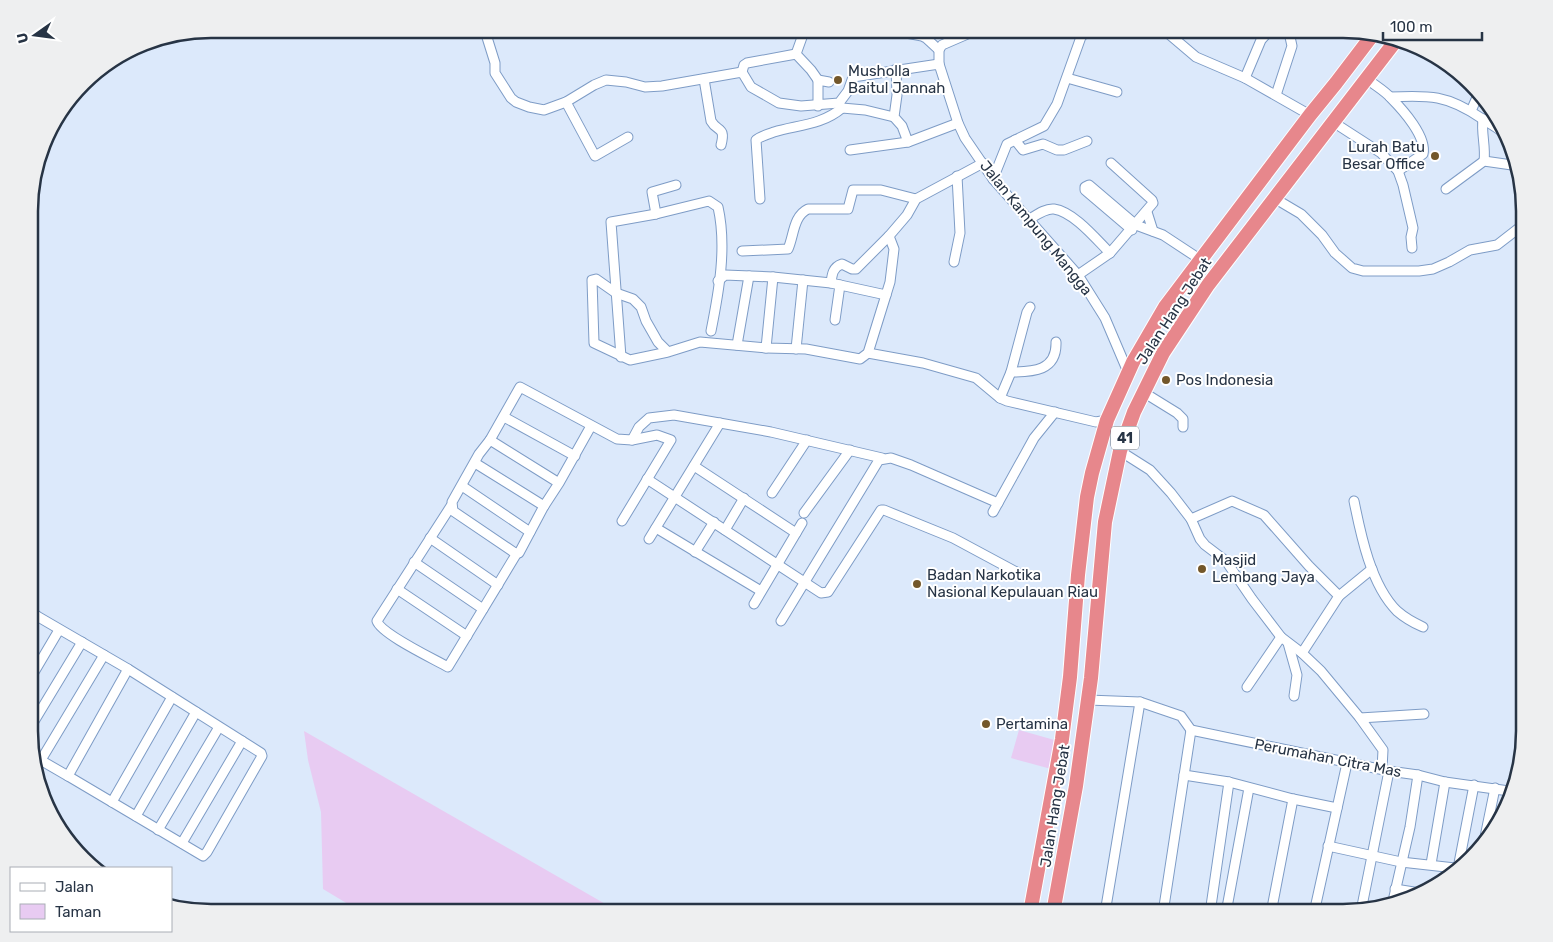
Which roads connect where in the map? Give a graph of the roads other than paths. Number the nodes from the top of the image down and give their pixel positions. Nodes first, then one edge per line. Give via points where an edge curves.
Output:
1 (487, 38) edge
2 (802, 38) edge
3 (926, 38) edge
4 (956, 38) edge
5 (1081, 38) edge
6 (1174, 38) edge
7 (1262, 38) edge
8 (1290, 38) edge
9 (1370, 40) edge
10 (1392, 45) edge
11 (939, 50) junction
12 (796, 54) junction
13 (938, 64) junction
14 (896, 69) junction
15 (742, 72) junction
16 (1067, 78) junction
17 (1245, 78) junction
18 (1366, 78) junction
19 (704, 79) junction
20 (818, 80) junction
21 (829, 82) dead end
22 (1117, 92) dead end
23 (1276, 95) junction
24 (1390, 97) junction
25 (1475, 101) edge
26 (566, 102) junction
27 (841, 105) junction
28 (818, 106) junction
29 (1471, 111) junction
30 (1310, 115) junction
31 (894, 117) junction
32 (1483, 119) junction
33 (1333, 122) junction
34 (958, 123) junction
35 (1492, 124) edge
36 (628, 137) dead end
37 (1015, 140) junction
38 (1087, 141) dead end
39 (908, 142) junction
40 (721, 145) dead end
41 (850, 150) dead end
42 (1484, 161) junction
43 (983, 163) junction
44 (1111, 163) dead end
45 (1509, 165) edge
46 (1398, 171) junction
47 (957, 176) junction
48 (993, 179) junction
49 (676, 185) dead end
50 (1446, 189) dead end
51 (1274, 198) junction
52 (760, 199) dead end
53 (916, 199) junction
54 (1147, 212) junction
55 (656, 214) junction
56 (1028, 220) junction
57 (1134, 228) junction
58 (1153, 231) junction
59 (1515, 231) edge
60 (889, 236) junction
61 (1412, 248) dead end
62 (742, 251) dead end
63 (1110, 253) junction
64 (1201, 260) junction
65 (954, 262) dead end
66 (749, 276) junction
67 (1078, 276) junction
68 (773, 277) junction
69 (718, 280) junction
70 (803, 280) junction
71 (835, 284) junction
72 (616, 293) junction
73 (886, 295) junction
74 (1030, 307) dead end
75 (835, 320) dead end
76 (711, 331) dead end
77 (1056, 342) dead end
78 (737, 345) junction
79 (766, 348) junction
80 (796, 349) junction
81 (668, 352) junction
82 (868, 353) junction
83 (621, 357) junction
84 (1011, 372) junction
85 (1128, 372) junction
86 (1143, 392) junction
87 (1000, 398) junction
88 (1055, 412) junction
89 (504, 417) junction
90 (1107, 420) junction
91 (720, 423) junction
92 (591, 426) junction
93 (1183, 427) dead end
94 (490, 440) junction
95 (632, 440) junction
96 (807, 440) junction
97 (850, 450) junction
98 (1120, 451) junction
99 (575, 456) junction
100 (882, 458) junction
101 (475, 463) junction
102 (694, 466) junction
103 (648, 480) junction
104 (559, 483) junction
105 (462, 486) junction
106 (772, 493) dead end
107 (674, 497) junction
108 (744, 498) junction
109 (1354, 501) dead end
110 (998, 503) junction
111 (451, 506) junction
112 (544, 506) junction
113 (993, 512) dead end
114 (804, 513) dead end
115 (1085, 519) junction
116 (1191, 519) junction
117 (622, 521) dead end
118 (714, 522) junction
119 (1106, 522) junction
120 (802, 523) dead end
121 (656, 528) junction
122 (725, 530) junction
123 (530, 532) junction
124 (796, 533) junction
125 (430, 538) junction
126 (649, 538) dead end
127 (695, 552) junction
128 (517, 553) junction
129 (414, 562) junction
130 (778, 564) junction
131 (1372, 569) junction
132 (1020, 574) dead end
133 (804, 583) junction
134 (498, 585) junction
135 (397, 589) junction
136 (761, 591) junction
137 (1339, 596) junction
138 (754, 604) dead end
139 (483, 609) junction
140 (38, 616) edge
141 (781, 621) dead end
142 (1423, 627) dead end
143 (60, 630) junction
144 (467, 636) junction
145 (1284, 640) junction
146 (82, 642) junction
147 (1302, 653) junction
148 (104, 655) junction
149 (38, 666) edge
150 (128, 669) junction
151 (1247, 687) dead end
152 (1294, 696) dead end
153 (172, 697) junction
154 (1088, 700) junction
155 (1140, 702) junction
156 (196, 712) junction
157 (1424, 714) dead end
158 (38, 715) edge
159 (1360, 718) junction
160 (219, 727) junction
161 (1191, 730) junction
162 (242, 741) junction
163 (41, 760) joint
164 (1347, 763) junction
165 (1386, 770) junction
166 (1184, 775) junction
167 (1418, 775) junction
168 (68, 776) junction
169 (1229, 782) junction
170 (1445, 782) junction
171 (1474, 785) junction
172 (1249, 788) junction
173 (1495, 788) junction
174 (1505, 790) edge
175 (1293, 799) junction
176 (112, 802) junction
177 (1337, 808) junction
178 (136, 816) junction
179 (1487, 825) edge
180 (158, 830) junction
181 (182, 844) junction
182 (1328, 846) junction
183 (1371, 856) junction
184 (1461, 858) edge
185 (1401, 862) junction
186 (1431, 864) junction
187 (1450, 867) edge
188 (1395, 888) junction
189 (1409, 891) edge
190 (1394, 896) edge
191 (1362, 903) edge
192 (1032, 904) edge
193 (1055, 904) edge
194 (1106, 904) edge
195 (1164, 904) edge
196 (1211, 904) edge
197 (1228, 904) edge
198 (1272, 904) edge
199 (1316, 904) edge

1 - 26 street via 494,60 494,73 511,98 544,110
2 - 12 street
3 - 11 street
4 - 11 street via 942,44
5 - 16 street
6 - 17 street via 1196,57
7 - 17 street
8 - 23 street via 1292,46
9 - 30 highway
10 - 18 highway, Jalan Hang Jebat / 41
11 - 13 street
12 - 15 street via 747,63
12 - 20 street
13 - 14 street
13 - 34 street, Jalan Kampung Mangga
14 - 27 street via 853,76
14 - 31 street via 898,95
15 - 19 street
15 - 28 street via 751,87 779,103
16 - 22 street
16 - 37 street via 1044,126
17 - 23 street
18 - 24 street
18 - 33 highway, Jalan Hang Jebat / 41
19 - 26 street via 648,86 606,80
19 - 40 street via 711,122 722,131
20 - 21 street
20 - 28 street
23 - 30 street
24 - 29 street via 1439,97
24 - 46 street via 1420,135 1424,147 1423,154
25 - 29 street
26 - 36 street via 595,156
27 - 28 street
27 - 31 street
27 - 52 street via 824,120 756,140
29 - 32 street
30 - 64 highway
31 - 39 street via 902,126
32 - 35 street
32 - 42 street
33 - 46 street via 1381,153
33 - 51 highway, Jalan Hang Jebat / 41
34 - 39 street
34 - 43 street, Jalan Kampung Mangga
37 - 38 street via 1024,150 1042,144 1064,150
37 - 48 street via 1006,146
39 - 41 street
42 - 45 street
42 - 50 street
43 - 47 street
43 - 48 street, Jalan Kampung Mangga
44 - 54 street via 1152,200
46 - 61 street via 1413,228
47 - 53 street
47 - 65 street via 960,233
48 - 56 street, Jalan Kampung Mangga
49 - 55 street via 652,192
51 - 59 street via 1301,214 1334,253 1352,268 1363,271 1433,269 1470,250 1497,245
51 - 86 highway, Jalan Hang Jebat / 41 via 1185,318
53 - 60 street
53 - 62 street via 882,190 853,190 848,209 804,211 794,226 788,249
54 - 57 street
54 - 58 street
55 - 69 street via 709,201 718,208 722,250
55 - 72 street via 610,222
56 - 63 street via 1054,209 1073,217
56 - 67 street, Jalan Kampung Mangga
57 - 57 street via 1085,190 1085,187 1089,185
57 - 58 street
57 - 63 street
58 - 64 street
60 - 71 street via 856,270 842,264 837,266 833,271
60 - 73 street via 894,248
63 - 67 street
64 - 85 highway via 1165,307
66 - 68 street
66 - 69 street via 725,275
66 - 78 street
67 - 85 street, Jalan Kampung Mangga via 1105,318
68 - 70 street
68 - 79 street
69 - 76 street
70 - 71 street
70 - 80 street
71 - 73 street
71 - 75 street
72 - 81 street via 633,299 641,307 658,342
72 - 83 street
72 - 83 street via 596,278 592,280 594,343
73 - 82 street
74 - 84 street
77 - 84 street via 1053,358 1040,370
78 - 79 street
78 - 81 street via 700,342
79 - 80 street
80 - 82 street via 856,359
81 - 83 street via 630,360
82 - 87 street via 923,363 976,378
84 - 87 street
85 - 90 highway
86 - 93 street via 1177,413 1183,419
86 - 98 highway, Jalan Hang Jebat / 41
87 - 88 street
88 - 90 street via 1096,422
88 - 110 street via 1034,438
89 - 92 street via 520,388
89 - 94 street
89 - 99 street
90 - 115 highway via 1092,473
91 - 95 street via 674,415 649,418
91 - 96 street
91 - 102 street
92 - 95 street via 617,439
92 - 99 street
94 - 101 street
94 - 104 street
95 - 103 street via 657,435 671,440
96 - 97 street
96 - 106 street
97 - 100 street
97 - 114 street
98 - 116 street via 1150,470
98 - 119 highway, Jalan Hang Jebat / 41
99 - 104 street
100 - 110 street via 912,465
100 - 133 street
101 - 105 street
101 - 112 street
102 - 107 street
102 - 108 street
103 - 107 street
103 - 117 street
104 - 112 street
105 - 111 street
105 - 123 street
107 - 118 street
107 - 121 street
108 - 122 street
108 - 124 street
109 - 131 street
110 - 113 street
111 - 125 street
111 - 128 street via 453,511
112 - 123 street
115 - 119 highway
115 - 192 highway via 1062,738
116 - 137 street via 1230,502 1260,512
116 - 145 street via 1200,539 1226,561
118 - 122 street
118 - 127 street
119 - 154 highway, Jalan Hang Jebat / 41
120 - 124 street
121 - 126 street
121 - 127 street
122 - 130 street
123 - 128 street via 521,552
124 - 130 street
125 - 129 street
125 - 134 street
127 - 136 street
128 - 134 street
129 - 135 street
129 - 139 street
130 - 133 street
130 - 136 street
131 - 137 street
131 - 142 street via 1385,597 1397,611
132 - 133 street via 953,538 880,510 828,592 821,593
133 - 141 street
134 - 139 street
135 - 144 street
135 - 144 street via 377,621 395,638 448,667
136 - 138 street
137 - 147 street
139 - 144 street
140 - 143 street
143 - 146 street
143 - 149 street
145 - 147 street
145 - 151 street
145 - 152 street via 1297,675
146 - 148 street
146 - 158 street
147 - 159 street
148 - 150 street
148 - 163 street
150 - 153 street
150 - 168 street
153 - 156 street
153 - 176 street
154 - 155 street
154 - 193 highway, Jalan Hang Jebat / 41
155 - 161 street via 1181,716
155 - 194 street
156 - 160 street
156 - 178 street
157 - 159 street
159 - 165 street via 1383,750
160 - 162 street
160 - 180 street
161 - 164 street, Perumahan Citra Mas
161 - 166 street
162 - 181 street
162 - 181 street via 262,756 207,852 203,856
163 - 168 street
164 - 165 street, Perumahan Citra Mas
164 - 177 street
165 - 167 street, Perumahan Citra Mas
165 - 183 street
166 - 169 street
166 - 195 street
167 - 170 street, Perumahan Citra Mas
167 - 185 street
168 - 176 street
169 - 172 street
169 - 196 street
170 - 171 street, Perumahan Citra Mas
170 - 186 street
171 - 173 street, Perumahan Citra Mas
171 - 184 street
172 - 175 street
172 - 197 street
173 - 174 street, Perumahan Citra Mas
173 - 179 street
175 - 177 street
175 - 198 street
176 - 178 street
177 - 182 street
178 - 180 street
180 - 181 street
182 - 183 street
182 - 199 street
183 - 185 street
183 - 191 street
185 - 186 street
185 - 188 street
186 - 187 street
188 - 189 street
188 - 190 street

